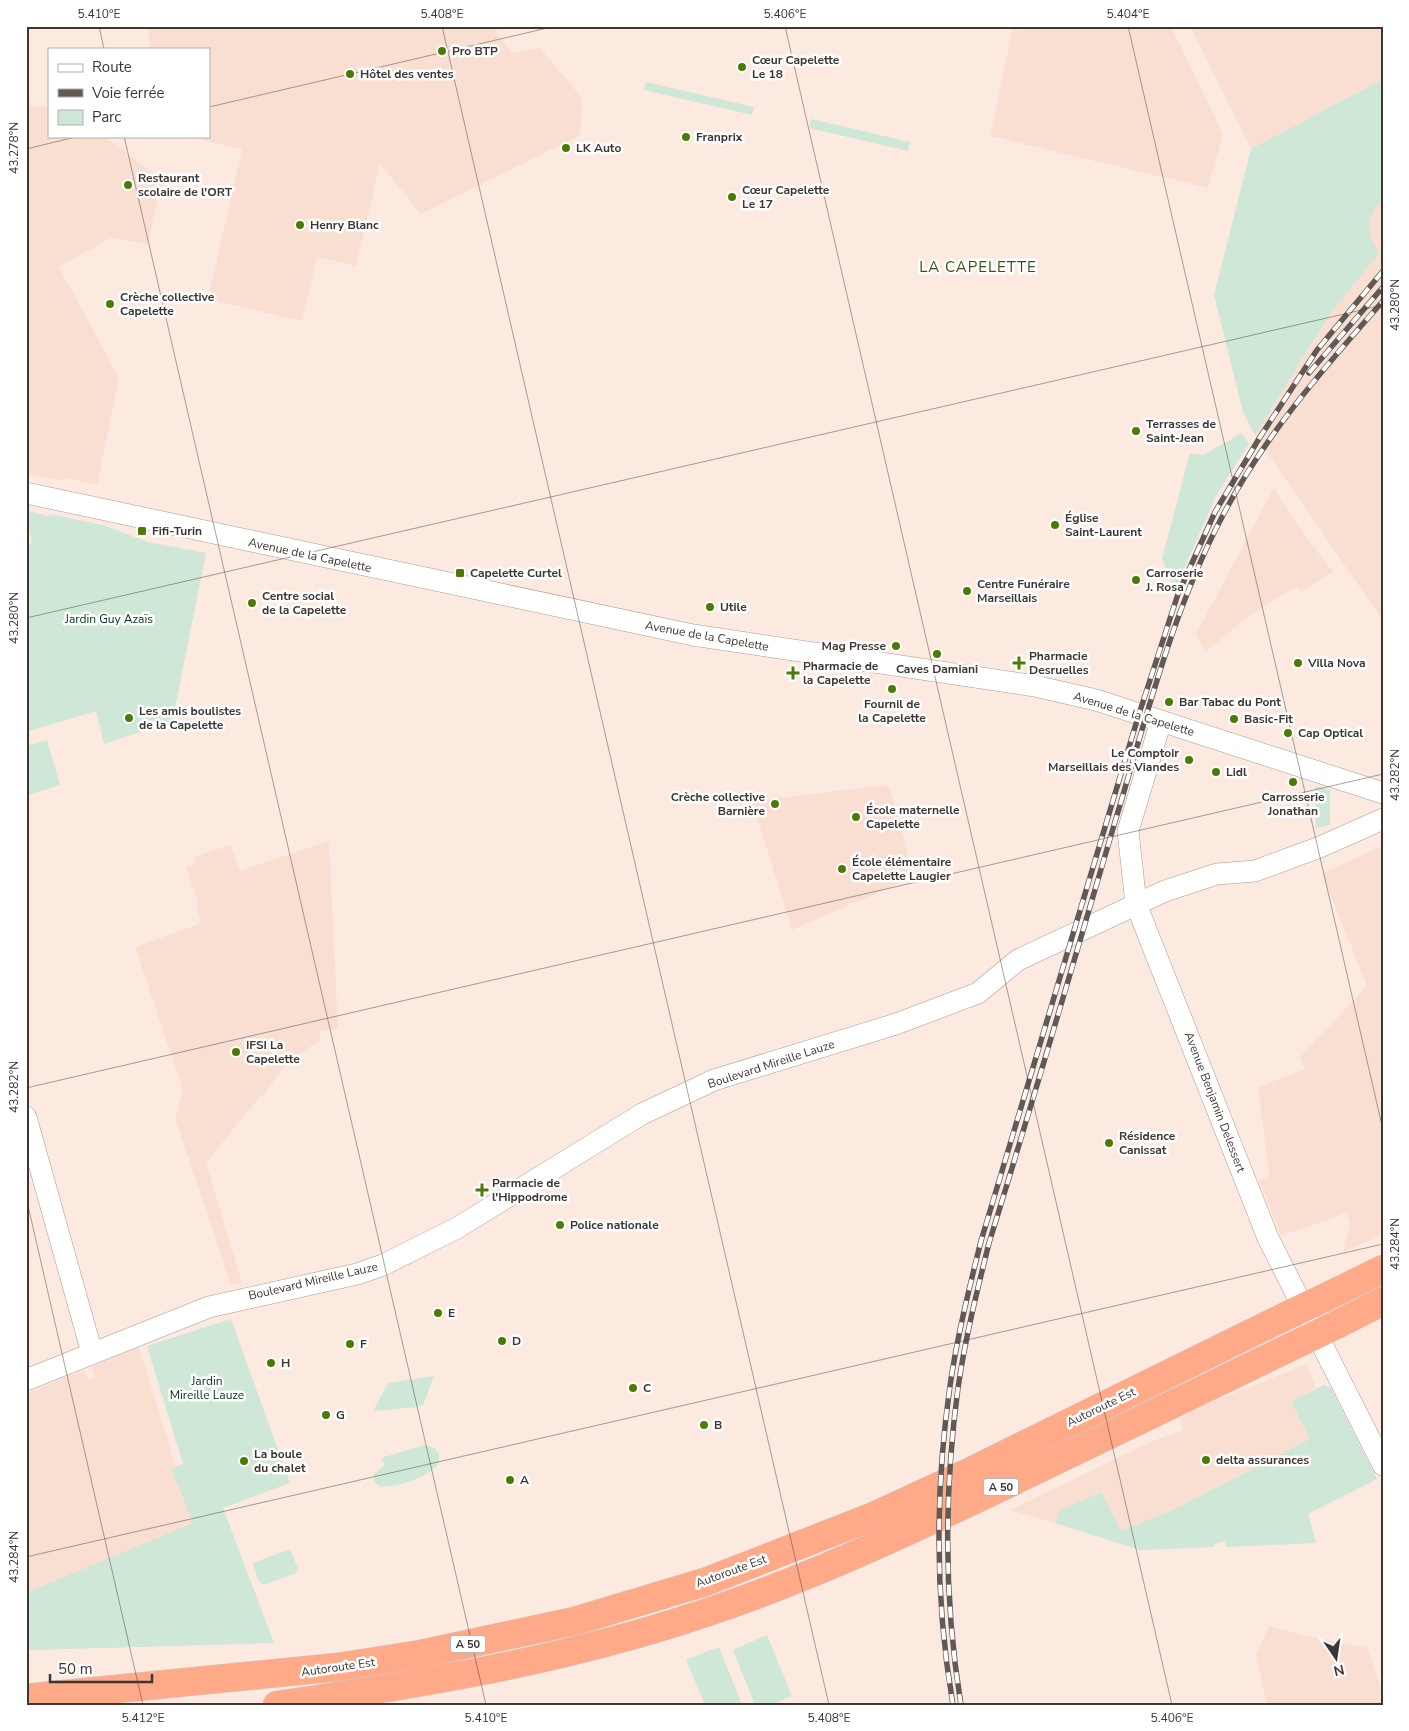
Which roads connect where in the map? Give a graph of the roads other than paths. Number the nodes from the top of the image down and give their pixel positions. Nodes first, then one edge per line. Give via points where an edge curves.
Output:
1 (26, 493) edge
2 (1161, 721) junction
3 (1383, 793) edge
4 (1383, 819) edge
5 (1136, 904) junction
6 (26, 1117) edge
7 (1383, 1269) edge
8 (1383, 1301) edge
9 (92, 1353) junction
10 (26, 1380) edge
11 (1383, 1465) edge
12 (36, 1697) edge
13 (277, 1705) edge

1 - 2 street, Avenue de la Capelette via 694,636 1034,686 1096,700
2 - 3 street, Avenue de la Capelette
2 - 5 street, Avenue Benjamin Delessert via 1128,831
4 - 5 street, Boulevard Mireille Lauze via 1255,871 1217,874
5 - 9 street, Boulevard Mireille Lauze via 1018,960 978,992 896,1024 714,1080 642,1114 457,1228 382,1266 225,1302
5 - 11 street, Avenue Benjamin Delessert via 1268,1238
6 - 9 street
7 - 12 highway, Autoroute Est / A 50, bridge via 974,1470 874,1516 704,1582 575,1621 421,1654 258,1677
8 - 13 highway, A 50, bridge via 889,1540 700,1615 568,1654 418,1684
9 - 10 street, Boulevard Mireille Lauze

